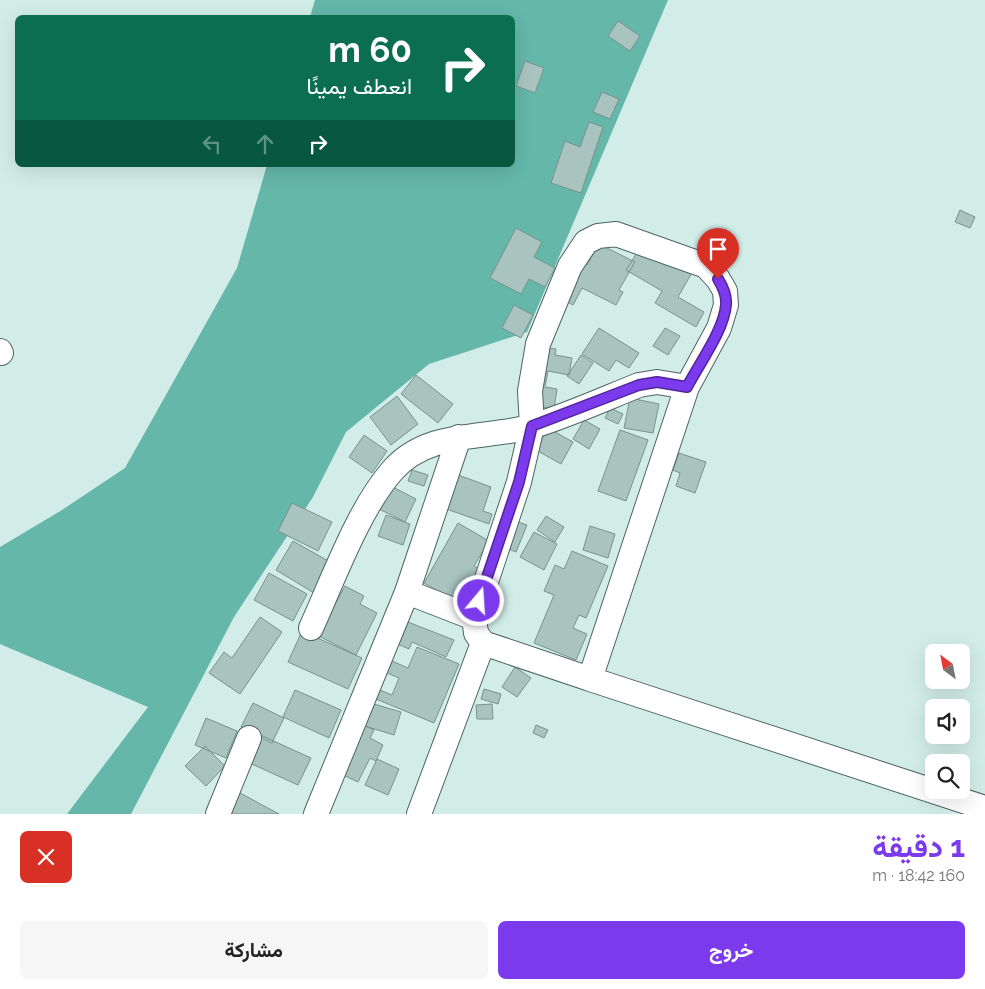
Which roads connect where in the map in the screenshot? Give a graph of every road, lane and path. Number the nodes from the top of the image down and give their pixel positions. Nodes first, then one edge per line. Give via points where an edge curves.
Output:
1 (687, 387) junction
2 (532, 426) junction
3 (459, 437) junction
4 (407, 592) junction
5 (474, 618) junction
6 (311, 628) dead end
7 (483, 643) junction
8 (590, 679) junction
9 (249, 738) dead end
10 (985, 808) edge
11 (218, 814) edge
12 (316, 814) edge
13 (419, 814) edge

1 - 2 street via 657,382 639,385
1 - 2 street via 719,328 726,305 725,291 706,266 616,234 598,236 586,242 570,266 538,344 530,392
1 - 8 street
2 - 3 street
2 - 5 street via 519,482
3 - 4 street
3 - 6 street via 446,439 407,457 392,470 368,504
4 - 5 street
4 - 12 street
5 - 7 street via 476,633
7 - 8 street
7 - 13 street
8 - 10 street
9 - 11 street

